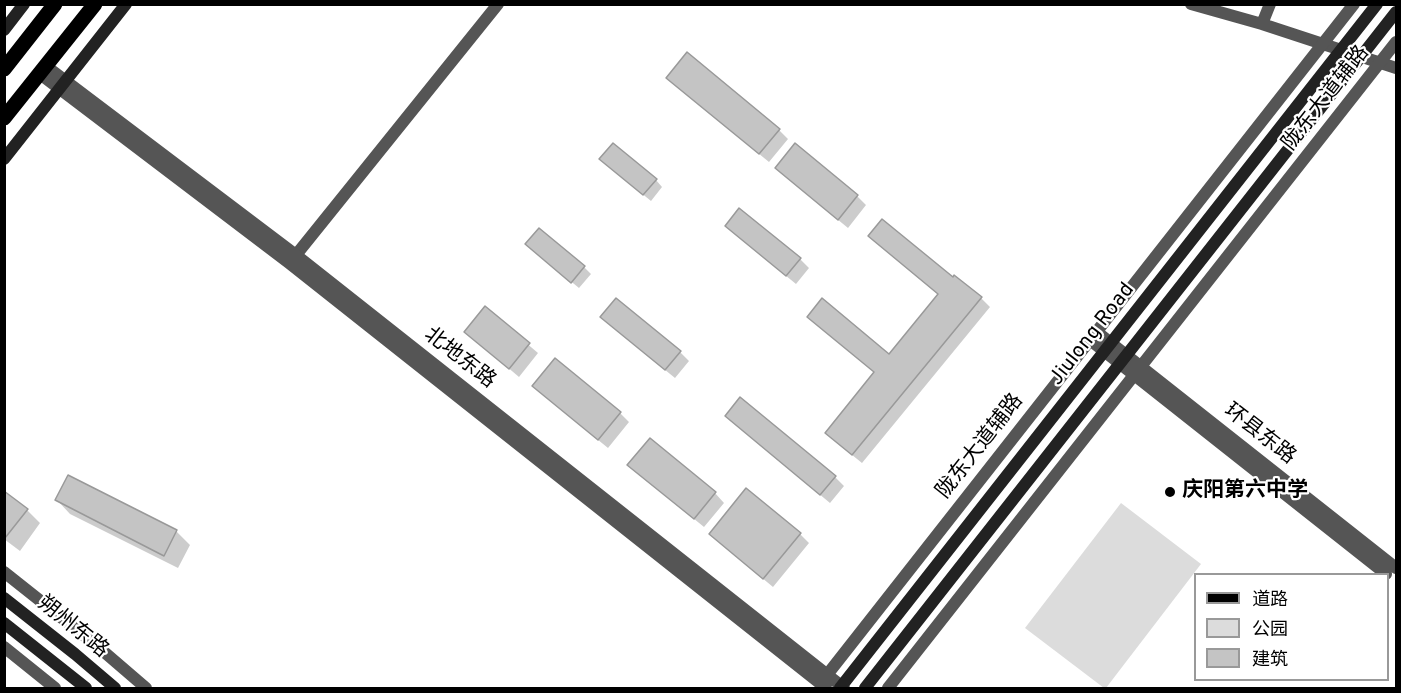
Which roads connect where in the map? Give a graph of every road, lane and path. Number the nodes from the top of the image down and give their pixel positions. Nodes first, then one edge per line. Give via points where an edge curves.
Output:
1 (24, 4) edge
2 (55, 4) edge
3 (95, 4) edge
4 (126, 4) edge
5 (498, 4) edge
6 (1191, 4) edge
7 (1270, 4) edge
8 (1354, 4) edge
9 (1377, 4) edge
10 (1396, 12) edge
11 (1262, 24) junction
12 (4, 30) edge
13 (1396, 42) edge
14 (1323, 44) junction
15 (1341, 50) junction
16 (1361, 56) junction
17 (1380, 63) junction
18 (1396, 68) edge
19 (4, 69) edge
20 (43, 70) junction
21 (62, 85) junction
22 (4, 118) edge
23 (4, 159) edge
24 (296, 255) junction
25 (1094, 336) junction
26 (1108, 347) junction
27 (1123, 359) junction
28 (1138, 371) junction
29 (1396, 568) edge
30 (4, 572) edge
31 (1385, 573) edge
32 (4, 598) edge
33 (4, 623) edge
34 (4, 647) edge
35 (822, 684) edge
36 (55, 688) edge
37 (86, 688) edge
38 (115, 688) edge
39 (146, 688) edge
40 (842, 688) edge
41 (865, 688) edge
42 (888, 688) edge

1 - 12 main road
2 - 19 main road
3 - 20 main road
4 - 21 main road
5 - 24 street
6 - 11 street
7 - 11 street
8 - 14 street, 陇东大道辅路
9 - 15 main road, Jiulong Road
10 - 16 main road, Jiulong Road
11 - 14 street
13 - 17 street, 陇东大道辅路
14 - 15 street
14 - 25 street, 陇东大道辅路
15 - 16 street
15 - 26 main road, Jiulong Road
16 - 17 street
16 - 27 main road, Jiulong Road
17 - 18 street
17 - 28 street, 陇东大道辅路
20 - 21 street, 北地东路
20 - 22 main road
21 - 23 main road
21 - 24 street, 北地东路
21 - 35 street, 北地东路
24 - 35 street, 北地东路
25 - 26 street, 环县东路
25 - 35 street, 陇东大道辅路
26 - 27 street, 环县东路
26 - 40 main road, Jiulong Road
27 - 28 street, 环县东路
27 - 41 main road, Jiulong Road
28 - 29 street, 环县东路
28 - 31 street, 环县东路
28 - 42 street, 陇东大道辅路
30 - 39 street
32 - 38 main road, 朔州东路
33 - 37 main road, 朔州东路
34 - 36 street
35 - 40 street, 北地东路

